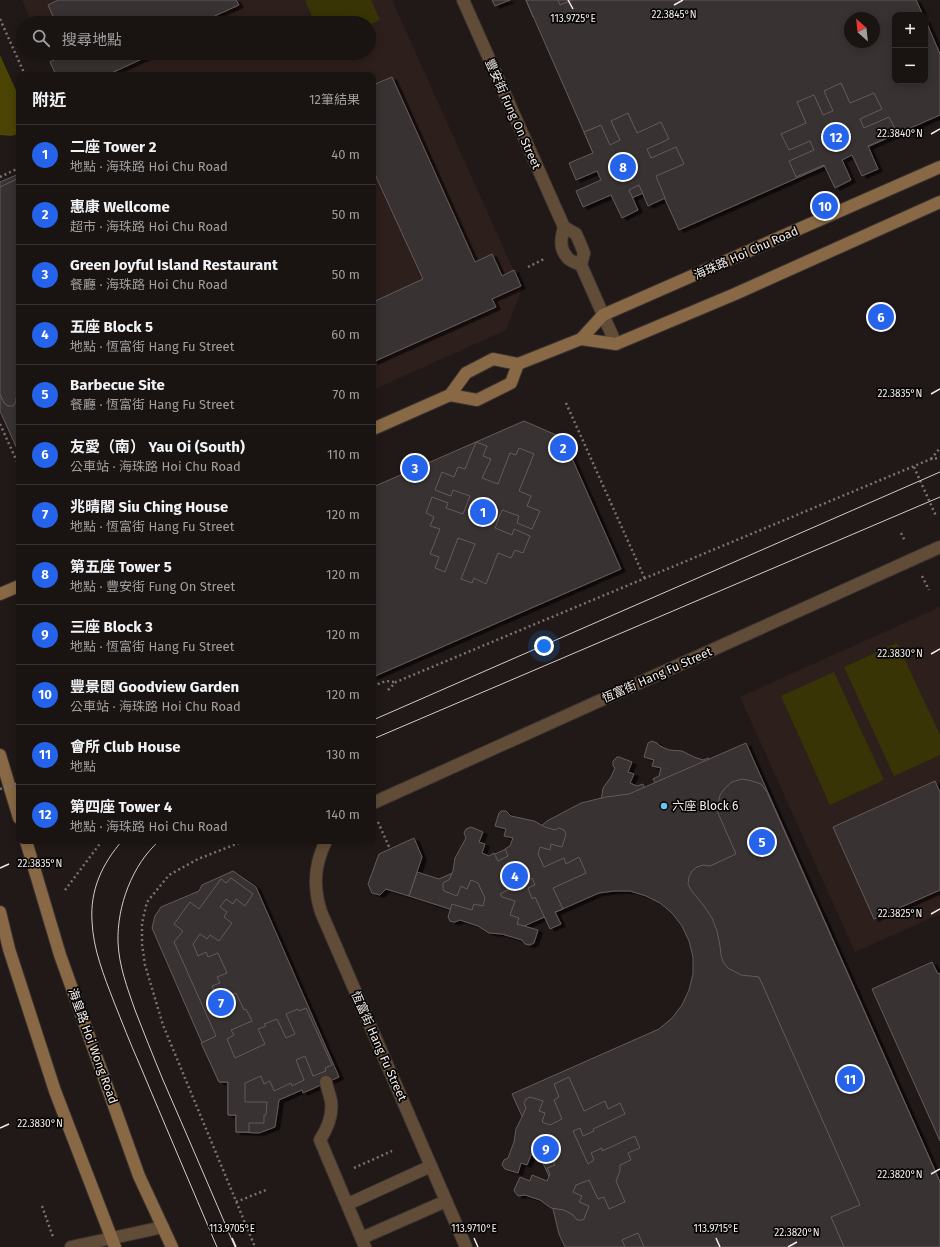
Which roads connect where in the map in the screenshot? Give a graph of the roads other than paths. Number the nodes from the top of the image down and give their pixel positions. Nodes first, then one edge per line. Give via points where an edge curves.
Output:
1 (463, 0) edge
2 (940, 167) edge
3 (940, 202) edge
4 (564, 227) junction
5 (581, 265) junction
6 (603, 316) junction
7 (581, 339) junction
8 (616, 344) junction
9 (518, 364) junction
10 (450, 395) junction
11 (376, 428) edge
12 (940, 547) edge
13 (16, 587) edge
14 (0, 594) edge
15 (0, 755) edge
16 (376, 802) edge
17 (16, 808) edge
18 (27, 844) edge
19 (325, 844) edge
20 (0, 912) edge
21 (326, 1082) dead end
22 (431, 1166) junction
23 (446, 1201) junction
24 (348, 1204) junction
25 (163, 1227) junction
26 (113, 1242) edge
27 (364, 1243) edge
28 (71, 1247) edge
29 (172, 1247) edge
30 (466, 1247) edge

1 - 4 street, 豐安街 Fung On Street
2 - 6 street, 海珠路 Hoi Chu Road
3 - 8 street
4 - 5 street, 豐安街 Fung On Street via 576,234 584,253
4 - 5 street via 560,242 563,250 567,258
5 - 6 street, 豐安街 Fung On Street
6 - 7 street, 海珠路 Hoi Chu Road
6 - 8 street, 豐安街 Fung On Street
7 - 8 street, 海珠路 Hoi Chu Road
7 - 9 street, 海珠路 Hoi Chu Road
9 - 10 street via 493,359 466,374
9 - 10 street via 511,384 478,400
10 - 11 street
12 - 16 street, 恆富街 Hang Fu Street
13 - 14 street
15 - 17 street
18 - 25 street, 海皇路 Hoi Wong Road via 60,955 139,1176
19 - 22 street, 恆富街 Hang Fu Street via 315,875 317,900
20 - 26 street via 9,949 55,1091
21 - 24 street via 331,1101 330,1118 320,1140
22 - 23 street, 恆富街 Hang Fu Street
22 - 24 street
23 - 27 street
23 - 30 street, 恆富街 Hang Fu Street
24 - 27 street
25 - 26 street
25 - 29 street, 海皇路 Hoi Wong Road
26 - 28 street

